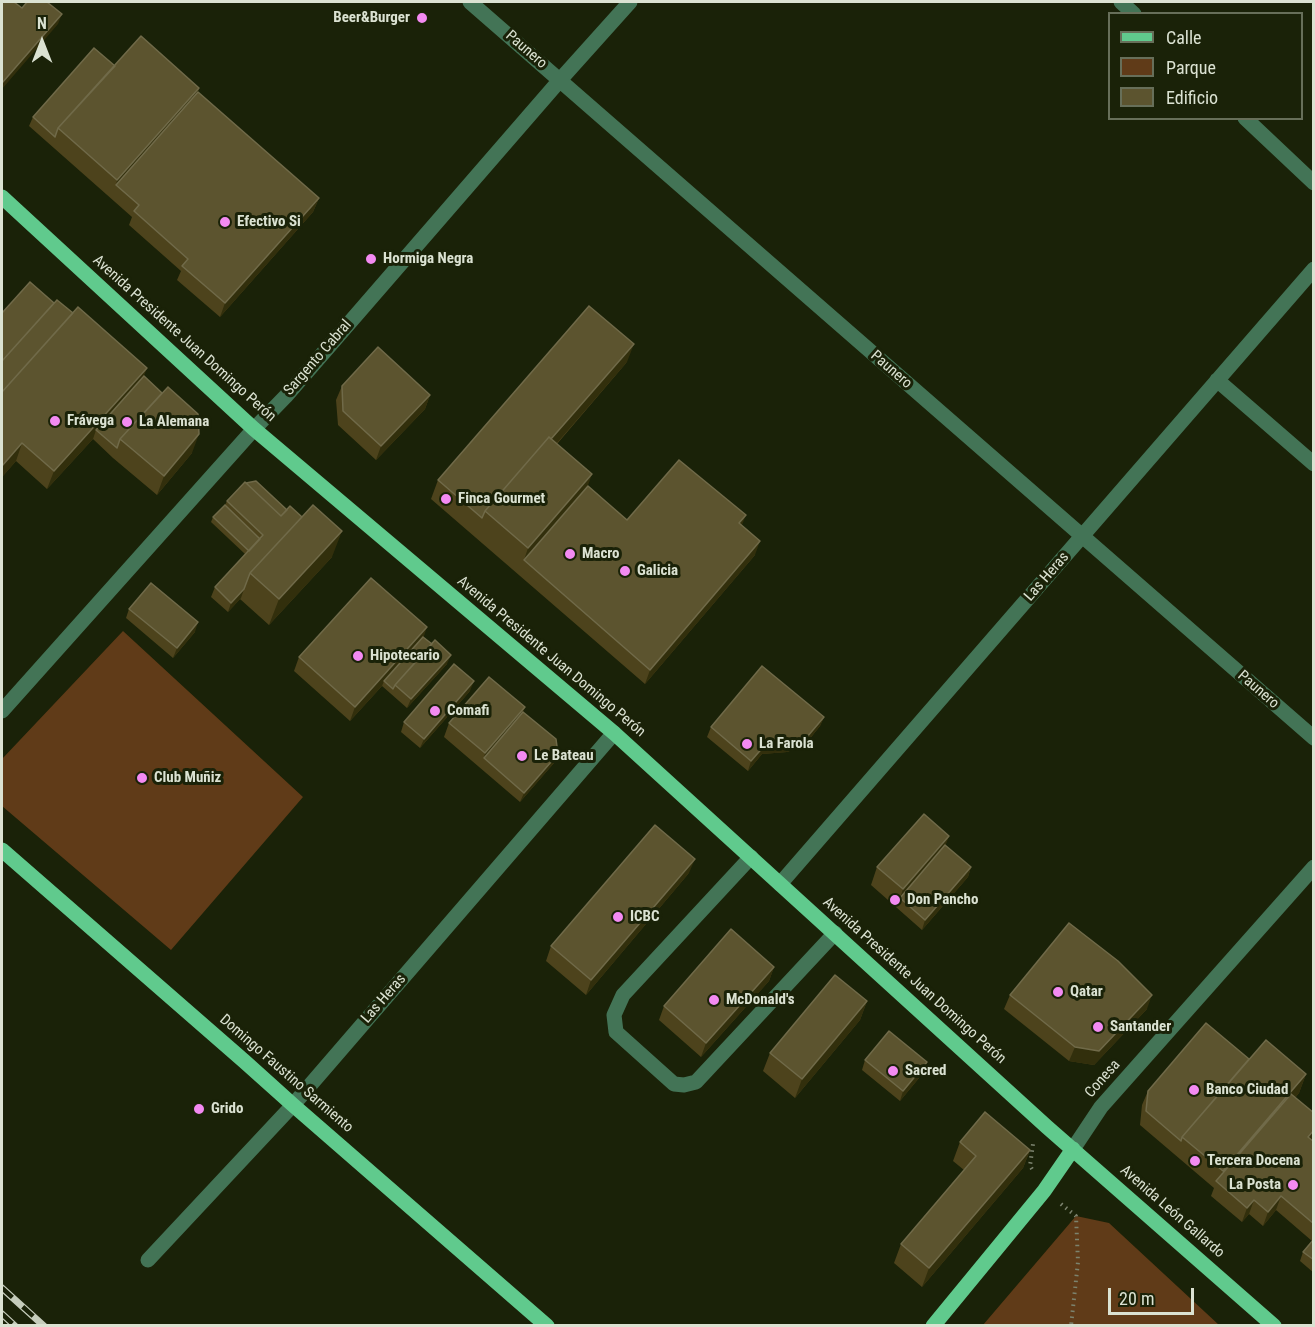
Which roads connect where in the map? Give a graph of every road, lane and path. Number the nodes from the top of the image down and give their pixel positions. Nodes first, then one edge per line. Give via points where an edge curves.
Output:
1 (470, 2) edge
2 (630, 2) edge
3 (560, 80) junction
4 (1247, 120) edge
5 (1314, 183) edge
6 (2, 197) edge
7 (1314, 269) edge
8 (1217, 380) junction
9 (254, 429) junction
10 (1314, 464) edge
11 (1082, 537) junction
12 (2, 711) edge
13 (614, 733) junction
14 (1314, 738) edge
15 (2, 850) edge
16 (751, 857) junction
17 (1314, 867) edge
18 (780, 884) junction
19 (835, 933) junction
20 (292, 1105) junction
21 (1047, 1127) junction
22 (1072, 1149) junction
23 (1044, 1191) junction
24 (148, 1260) dead end
25 (548, 1326) edge
26 (933, 1326) edge
27 (1071, 1326) edge
28 (1274, 1326) edge

1 - 3 street, Paunero
2 - 3 street, Sargento Cabral
3 - 9 street, Sargento Cabral
3 - 11 street, Paunero
4 - 5 street
6 - 9 main road, Avenida Presidente Juan Domingo Perón
7 - 8 street, Las Heras
8 - 10 street
8 - 11 street, Las Heras
9 - 12 street, Sargento Cabral
9 - 13 main road, Avenida Presidente Juan Domingo Perón
11 - 14 street, Paunero
11 - 18 street, Las Heras
13 - 16 main road, Avenida Presidente Juan Domingo Perón
13 - 20 street, Las Heras
15 - 20 main road, Domingo Faustino Sarmiento
16 - 18 main road, Avenida Presidente Juan Domingo Perón
16 - 19 street via 623,995 614,1016 616,1032 674,1084 696,1082
17 - 22 street, Conesa via 1101,1107
18 - 19 main road, Avenida Presidente Juan Domingo Perón
19 - 21 main road, Avenida Presidente Juan Domingo Perón
20 - 24 street, Las Heras
20 - 25 main road, Domingo Faustino Sarmiento
21 - 22 main road, Avenida Presidente Juan Domingo Perón
21 - 23 path via 1033,1145 1030,1166
22 - 23 main road, Conesa
22 - 28 main road, Avenida León Gallardo
23 - 26 main road, Conesa
23 - 27 path via 1077,1216 1078,1262

